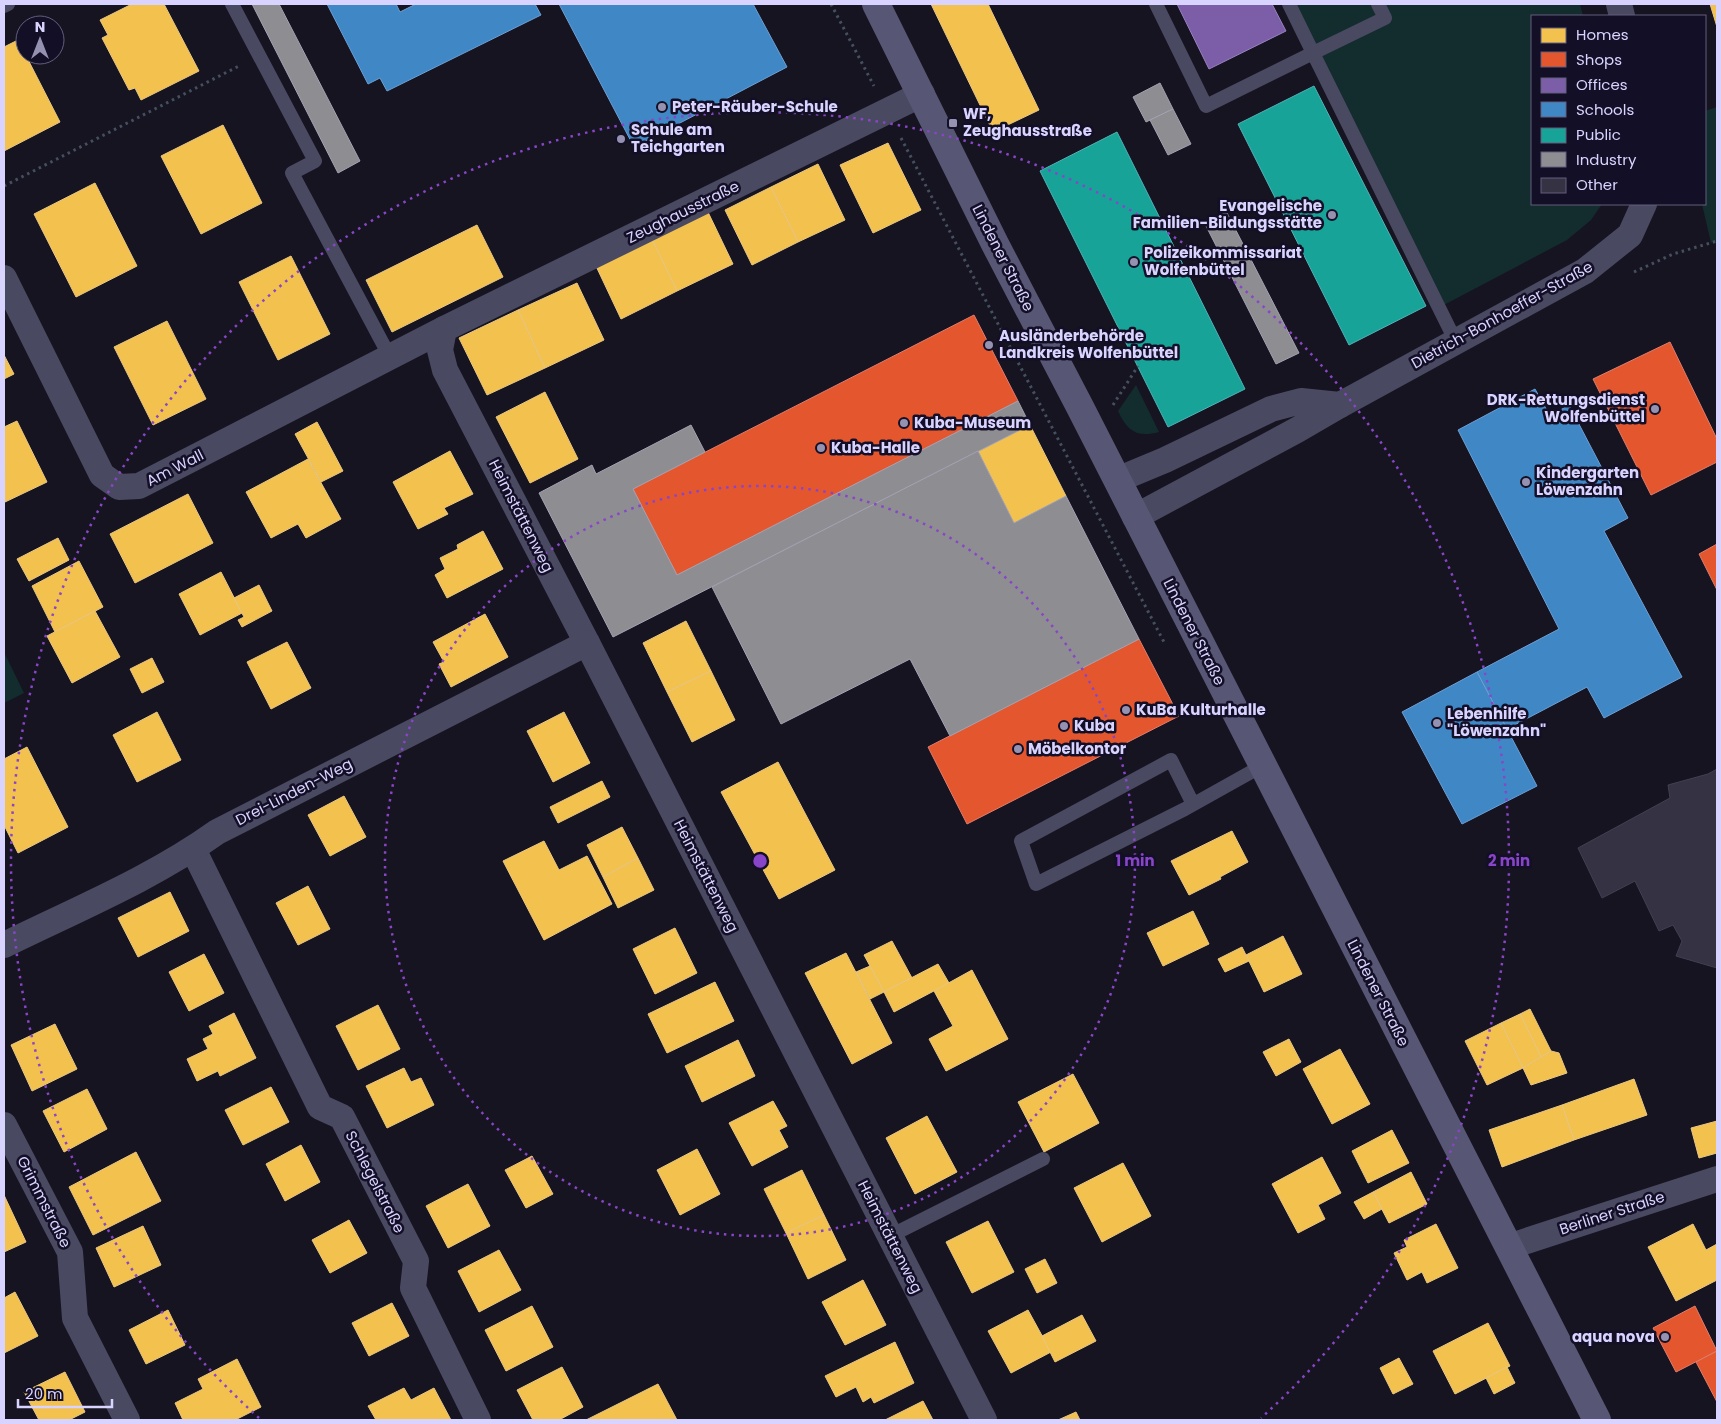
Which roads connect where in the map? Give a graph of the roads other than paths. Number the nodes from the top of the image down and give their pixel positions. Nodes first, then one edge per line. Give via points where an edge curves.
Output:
1 (8, 4) edge
2 (232, 4) edge
3 (876, 4) edge
4 (1156, 4) edge
5 (1289, 4) edge
6 (1378, 4) edge
7 (4, 6) edge
8 (1313, 53) junction
9 (922, 94) junction
10 (1644, 205) edge
11 (4, 278) edge
12 (444, 329) junction
13 (1456, 342) junction
14 (390, 357) junction
15 (1340, 405) junction
16 (1117, 480) junction
17 (1136, 516) junction
18 (587, 643) junction
19 (1262, 766) junction
20 (1193, 804) junction
21 (194, 849) junction
22 (4, 945) edge
23 (4, 1125) edge
24 (1043, 1159) dead end
25 (1717, 1180) edge
26 (890, 1236) junction
27 (1508, 1247) junction
28 (127, 1420) edge
29 (478, 1420) edge
30 (984, 1420) edge
31 (1597, 1420) edge

1 - 7 lane
2 - 14 lane via 315,161 292,173
3 - 9 main road, Lindener Straße
4 - 8 lane via 1206,106
5 - 8 lane
6 - 8 lane via 1385,18
8 - 13 lane
9 - 12 street, Zeughausstraße
9 - 16 main road, Lindener Straße
10 - 13 street, Dietrich-Bonhoeffer-Straße via 1630,235 1585,271
11 - 14 street, Am Wall via 102,475 119,487 139,486
12 - 14 street, Am Wall
12 - 18 street, Heimstättenweg via 440,350 445,370
13 - 15 street, Dietrich-Bonhoeffer-Straße
15 - 16 street via 1301,401 1271,409
15 - 17 street, Dietrich-Bonhoeffer-Straße
16 - 17 main road, Lindener Straße
17 - 19 main road, Lindener Straße
18 - 21 street, Drei-Linden-Weg via 217,832
18 - 26 street, Heimstättenweg
19 - 20 lane
19 - 27 main road, Lindener Straße
20 - 20 lane via 1036,884 1021,841 1171,760
21 - 22 street, Drei-Linden-Weg via 164,867
21 - 29 street, Schlegelstraße via 320,1107 342,1117 416,1262 413,1288
23 - 28 street, Grimmstraße via 70,1252 75,1318
24 - 26 lane
25 - 27 street, Berliner Straße
26 - 30 street, Heimstättenweg
27 - 31 main road, Lindener Straße

